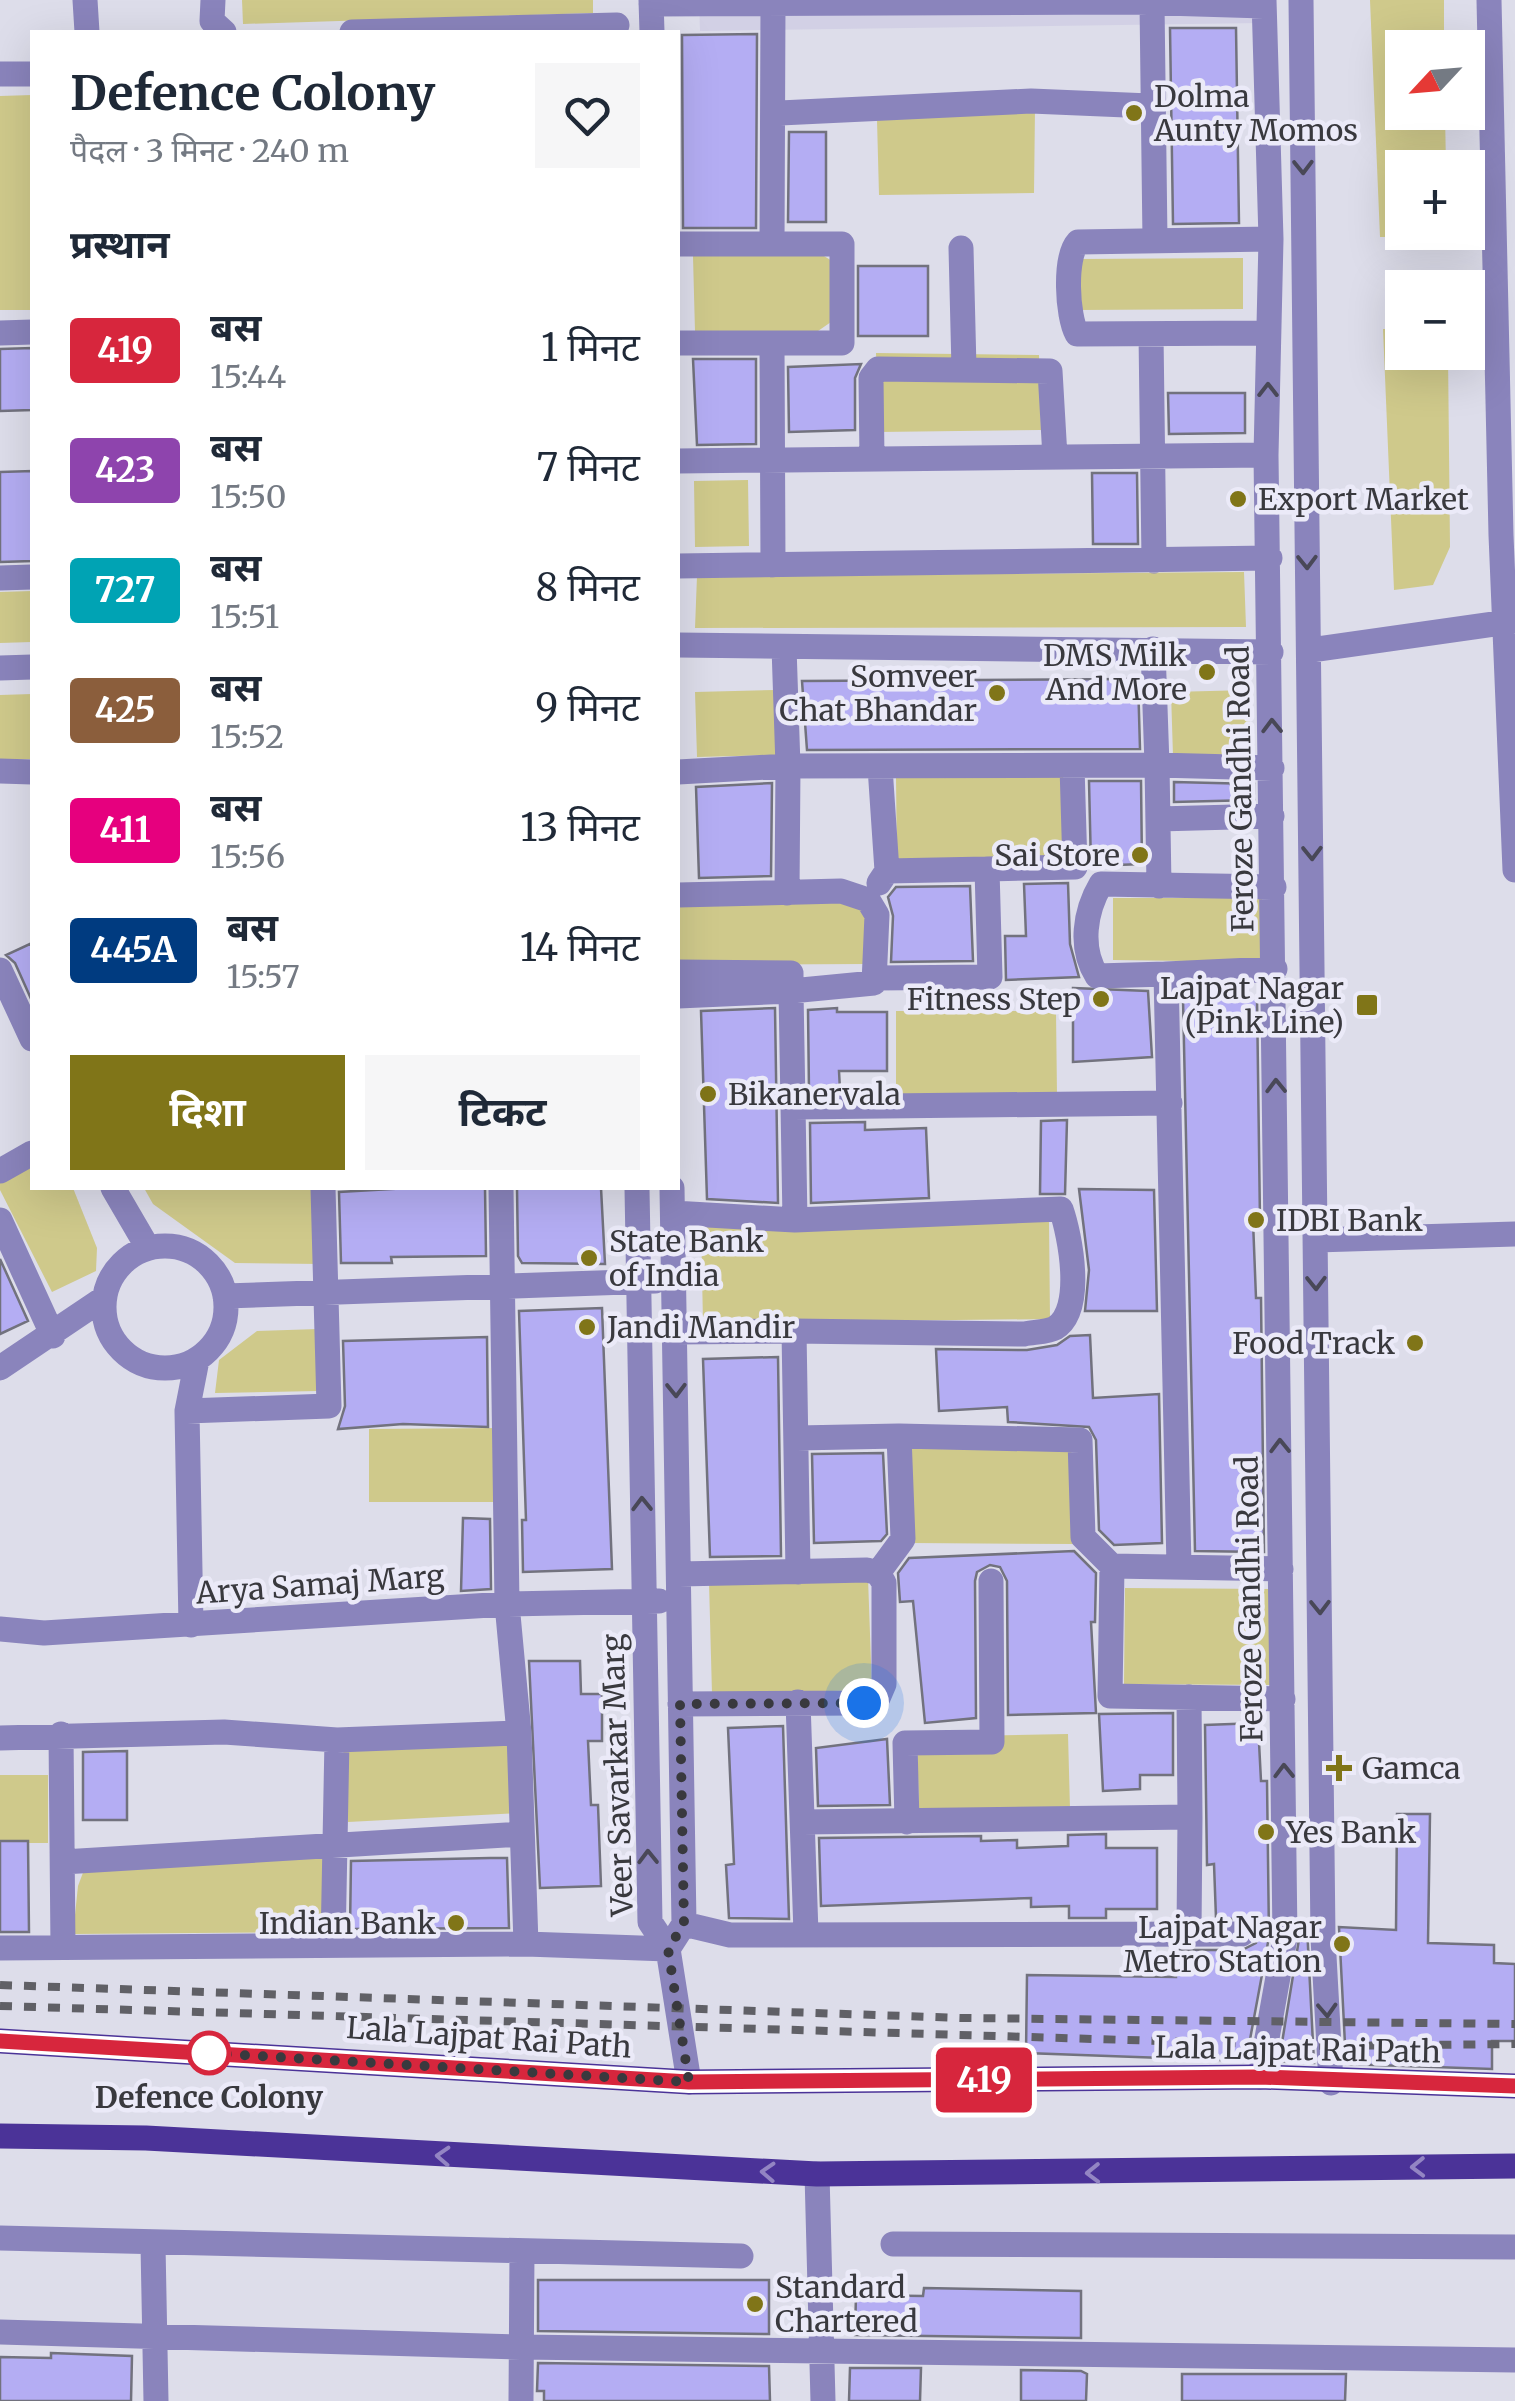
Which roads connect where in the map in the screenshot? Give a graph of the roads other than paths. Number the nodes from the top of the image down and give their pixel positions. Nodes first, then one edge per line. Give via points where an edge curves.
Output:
1 (86, 0) edge
2 (213, 0) edge
3 (1301, 0) edge
4 (1489, 0) edge
5 (651, 2) edge
6 (786, 2) edge
7 (1138, 2) edge
8 (1264, 3) edge
9 (617, 19) edge
10 (88, 30) edge
11 (222, 30) edge
12 (393, 30) edge
13 (652, 30) edge
14 (0, 74) edge
15 (30, 74) edge
16 (1150, 106) junction
17 (780, 113) dead end
18 (1271, 240) junction
19 (1154, 241) junction
20 (680, 244) edge
21 (772, 244) junction
22 (961, 248) dead end
23 (30, 332) edge
24 (0, 333) edge
25 (1268, 333) junction
26 (1151, 334) junction
27 (680, 343) edge
28 (772, 345) junction
29 (964, 369) junction
30 (1266, 455) junction
31 (1151, 456) junction
32 (1056, 457) junction
33 (872, 459) junction
34 (776, 460) junction
35 (680, 461) edge
36 (1508, 534) edge
37 (1270, 558) junction
38 (1154, 561) junction
39 (774, 565) junction
40 (680, 566) edge
41 (0, 578) edge
42 (30, 578) edge
43 (1511, 622) edge
44 (680, 644) edge
45 (784, 647) junction
46 (1153, 649) junction
47 (1311, 650) junction
48 (1271, 652) junction
49 (30, 667) edge
50 (0, 668) edge
51 (1512, 701) edge
52 (1158, 765) junction
53 (788, 766) junction
54 (1072, 766) junction
55 (880, 767) junction
56 (1272, 768) junction
57 (0, 771) edge
58 (30, 772) edge
59 (680, 772) edge
60 (1272, 816) junction
61 (1158, 819) junction
62 (987, 869) junction
63 (1515, 870) edge
64 (887, 871) junction
65 (1160, 886) junction
66 (1274, 887) junction
67 (788, 893) junction
68 (680, 895) edge
69 (868, 900) junction
70 (1275, 969) junction
71 (0, 970) edge
72 (680, 972) edge
73 (1166, 974) junction
74 (876, 978) junction
75 (791, 990) junction
76 (680, 996) edge
77 (30, 1035) edge
78 (1170, 1103) junction
79 (794, 1106) junction
80 (1276, 1127) junction
81 (1315, 1131) junction
82 (30, 1154) edge
83 (0, 1171) edge
84 (114, 1190) edge
85 (322, 1190) edge
86 (501, 1190) edge
87 (636, 1190) edge
88 (672, 1200) edge
89 (0, 1220) edge
90 (796, 1220) junction
91 (1515, 1234) edge
92 (1316, 1240) junction
93 (148, 1248) junction
94 (673, 1280) junction
95 (638, 1282) junction
96 (505, 1288) junction
97 (225, 1296) junction
98 (327, 1296) junction
99 (104, 1298) junction
100 (794, 1331) junction
101 (675, 1332) junction
102 (53, 1336) junction
103 (197, 1360) junction
104 (0, 1368) edge
105 (186, 1411) junction
106 (899, 1436) junction
107 (797, 1438) junction
108 (1112, 1566) junction
109 (1179, 1568) junction
110 (1281, 1569) junction
111 (798, 1572) junction
112 (878, 1572) junction
113 (991, 1581) dead end
114 (679, 1586) junction
115 (644, 1602) junction
116 (507, 1604) junction
117 (190, 1625) junction
118 (0, 1629) edge
119 (1189, 1697) junction
120 (1283, 1699) junction
121 (798, 1702) junction
122 (680, 1704) junction
123 (520, 1733) junction
124 (61, 1734) junction
125 (0, 1738) edge
126 (337, 1740) junction
127 (1190, 1817) junction
128 (803, 1822) junction
129 (907, 1822) junction
130 (522, 1834) junction
131 (336, 1842) junction
132 (62, 1862) junction
133 (684, 1924) junction
134 (1189, 1932) junction
135 (806, 1933) junction
136 (1242, 1934) dead end
137 (1285, 1938) junction
138 (1322, 1938) junction
139 (526, 1944) junction
140 (333, 1945) junction
141 (63, 1947) junction
142 (0, 1948) edge
143 (668, 1949) junction
144 (0, 2041) edge
145 (1260, 2077) junction
146 (689, 2082) junction
147 (1331, 2082) junction
148 (1515, 2086) edge
149 (0, 2136) edge
150 (1515, 2166) edge
151 (817, 2174) junction
152 (0, 2238) edge
153 (892, 2244) dead end
154 (152, 2245) junction
155 (1515, 2247) edge
156 (522, 2252) junction
157 (741, 2256) dead end
158 (0, 2332) edge
159 (154, 2338) junction
160 (521, 2347) junction
161 (822, 2352) junction
162 (1515, 2360) edge
163 (156, 2401) edge
164 (521, 2401) edge
165 (823, 2401) edge

1 - 10 street
2 - 11 street via 212,21
3 -> 47 street
4 - 36 street
5 - 6 street
5 - 13 street
6 - 7 street
6 - 21 street
7 - 8 street
7 - 16 street
8 - 18 street, Feroze Gandhi Road
9 - 12 street
14 - 15 street
16 - 17 street via 1030,101
16 - 19 street
18 - 19 street
18 - 25 street, Feroze Gandhi Road
19 - 26 street via 1078,242 1071,254 1077,334
20 - 21 street
21 - 28 street via 842,244 842,343
22 - 29 street
23 - 24 street
25 - 26 street
30 -> 25 street, Feroze Gandhi Road
26 - 31 street
27 - 28 street
28 - 34 street
29 - 32 street via 1050,372
29 - 33 street via 872,373
30 - 31 street
30 - 37 street, Feroze Gandhi Road
31 - 32 street
31 - 38 street
32 - 33 street
33 - 34 street
34 - 35 street
34 - 39 street
36 - 43 street
37 - 38 street
37 - 48 street, Feroze Gandhi Road
38 - 39 street
39 - 40 street
41 - 42 street
43 - 47 street
43 - 51 street
44 - 45 street
45 - 46 street
45 - 53 street
46 - 48 street
46 - 52 street
47 -> 81 street
56 -> 48 street, Feroze Gandhi Road
49 - 50 street
51 - 63 street
52 - 54 street
52 - 56 street
52 - 61 street
53 - 55 street
53 - 59 street
53 - 67 street
54 - 55 street
54 - 62 street via 1075,867
55 - 64 street
56 - 60 street, Feroze Gandhi Road
57 - 58 street
60 - 61 street
60 - 66 street, Feroze Gandhi Road
61 - 65 street
62 - 64 street
62 - 74 street via 990,977
64 - 69 street
65 - 66 street
65 - 73 street via 1102,884 1087,906 1087,961 1097,976
66 - 70 street, Feroze Gandhi Road
67 - 68 street
67 - 69 street via 841,891
69 - 74 street via 877,915
70 - 73 street
80 -> 70 street, Feroze Gandhi Road
71 - 77 street
72 - 75 street via 791,973
73 - 78 street
74 - 75 street via 850,988
75 - 76 street
75 - 79 street
78 - 79 street
78 - 109 street
79 - 90 street
80 - 81 street
110 -> 80 street, Feroze Gandhi Road
81 - 92 street
82 - 83 street
84 - 93 street
85 - 98 street
86 - 96 street
87 - 95 street, Veer Savarkar Marg
88 - 90 street
88 - 94 street, Veer Savarkar Marg
89 - 102 street
90 - 100 street via 1061,1209 1072,1239 1071,1309 1056,1328 1024,1334
91 - 92 street
92 -> 138 street
93 - 97 street via 184,1248 202,1258
93 - 99 street via 118,1267
94 - 95 street
94 - 101 street, Veer Savarkar Marg
95 - 96 street
115 -> 95 street, Veer Savarkar Marg
96 - 98 street
96 - 116 street
97 - 98 street
97 - 103 street via 222,1332
98 - 105 street via 329,1406
99 - 102 street
99 - 103 street via 113,1340 131,1358 172,1368
100 - 101 street
100 - 107 street
101 -> 114 street, Veer Savarkar Marg
102 - 104 street
103 - 105 street
105 - 117 street
106 - 107 street
106 - 108 street via 1080,1440 1084,1538
106 - 112 street via 903,1539
107 - 111 street
108 - 109 street
108 - 119 street via 1110,1696
109 - 110 street
110 - 120 street, Feroze Gandhi Road
111 - 112 street, Arya Samaj Marg
111 - 114 street, Arya Samaj Marg
112 - 121 street via 884,1583 884,1684 878,1698
113 - 129 street via 992,1742 905,1743
114 - 115 street, Arya Samaj Marg
114 - 122 street, Veer Savarkar Marg
115 - 116 street, Arya Samaj Marg
143 -> 115 street, Veer Savarkar Marg via 650,1922
116 - 117 street, Arya Samaj Marg
116 - 123 street
117 - 118 street, Arya Samaj Marg
119 - 120 street
119 - 127 street
137 -> 120 street, Feroze Gandhi Road
121 - 122 street
121 - 128 street
122 - 133 street, Veer Savarkar Marg
123 - 126 street
123 - 130 street
124 - 125 street
124 - 126 street via 224,1732
124 - 132 street
126 - 131 street
127 - 129 street
127 - 134 street
128 - 129 street
128 - 135 street
130 - 131 street
130 - 139 street
131 - 132 street
131 - 140 street
132 - 141 street
133 - 135 street via 730,1935
133 - 143 street, Veer Savarkar Marg
134 - 135 street
134 - 136 street
137 - 138 street
137 - 145 street, Feroze Gandhi Road
138 -> 147 street
139 - 140 street
139 - 143 street
140 - 141 street
141 - 142 street
143 - 146 street
144 - 146 main road, Lala Lajpat Rai Path
145 - 146 main road, Lala Lajpat Rai Path
145 - 147 main road, Lala Lajpat Rai Path
147 - 148 main road, Lala Lajpat Rai Path
151 -> 149 main road
150 -> 151 main road
151 - 161 street
152 - 154 street
153 - 155 street
154 - 156 street
154 - 159 street
156 - 157 street
156 - 160 street
158 - 159 street
159 - 160 street
159 - 163 street
160 - 161 street
160 - 164 street
161 - 162 street
161 - 165 street

